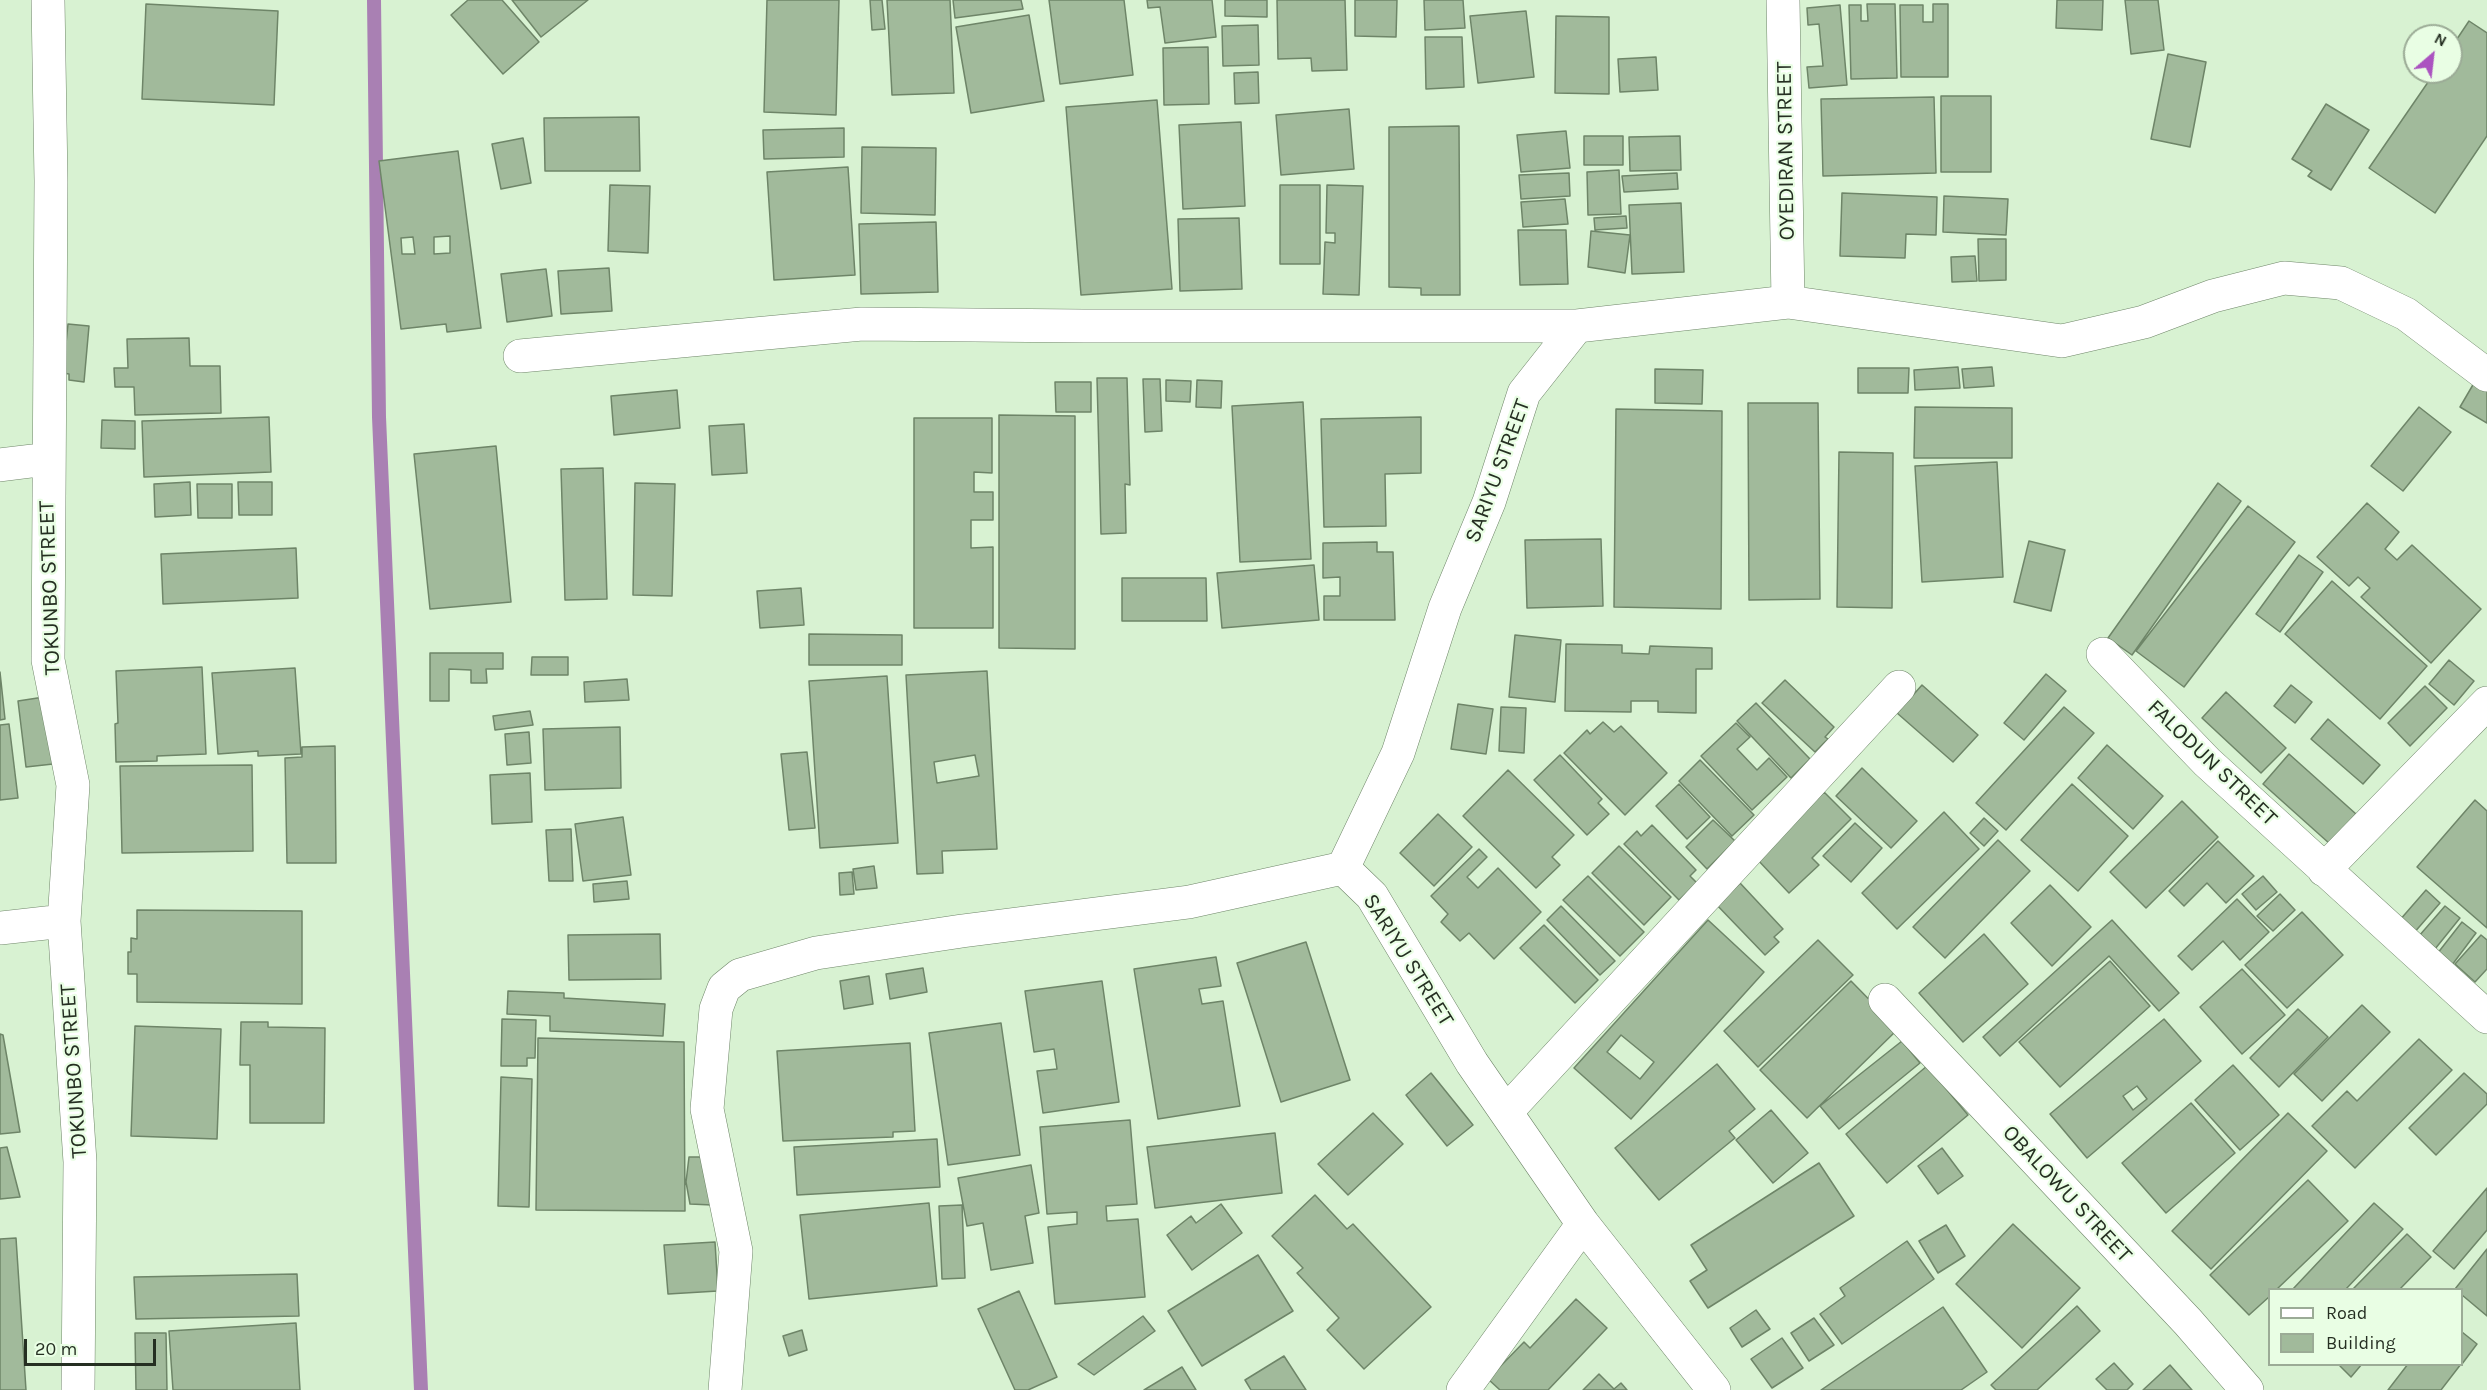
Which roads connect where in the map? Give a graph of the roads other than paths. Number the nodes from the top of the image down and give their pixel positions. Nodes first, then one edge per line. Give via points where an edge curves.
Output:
1 (48, 0) edge
2 (1783, 0) edge
3 (1788, 302) junction
4 (1577, 326) junction
5 (520, 357) dead end
6 (2487, 375) edge
7 (48, 459) junction
8 (0, 465) edge
9 (2103, 654) dead end
10 (1899, 687) dead end
11 (2487, 703) edge
12 (1343, 868) junction
13 (2324, 870) junction
14 (64, 921) junction
15 (0, 928) edge
16 (1885, 1000) dead end
17 (2487, 1017) edge
18 (1506, 1112) junction
19 (1583, 1224) junction
20 (78, 1390) edge
21 (725, 1390) edge
22 (1463, 1390) edge
23 (1714, 1390) edge
24 (2247, 1390) edge

1 - 7 street, TOKUNBO STREET
2 - 3 street, OYEDIRAN STREET
3 - 4 street
3 - 6 street via 2062,341 2144,322 2213,296 2283,278 2341,283 2406,314
4 - 5 street via 862,324
4 - 12 street, SARIYU STREET via 1524,393 1489,502 1445,608 1398,753
7 - 8 street
7 - 14 street, TOKUNBO STREET via 48,660 73,785
9 - 13 street, FALODUN STREET via 2207,762
10 - 18 street
11 - 13 street
12 - 18 street, SARIYU STREET via 1372,896 1472,1063
12 - 21 street via 1189,902 816,953 740,975 724,988 716,1009 707,1109 736,1251
13 - 17 street, FALODUN STREET
14 - 15 street
14 - 20 street, TOKUNBO STREET via 80,1162
16 - 24 street, OBALOWU STREET via 2188,1322
18 - 19 street, SARIYU STREET
19 - 22 street
19 - 23 street, SARIYU STREET

